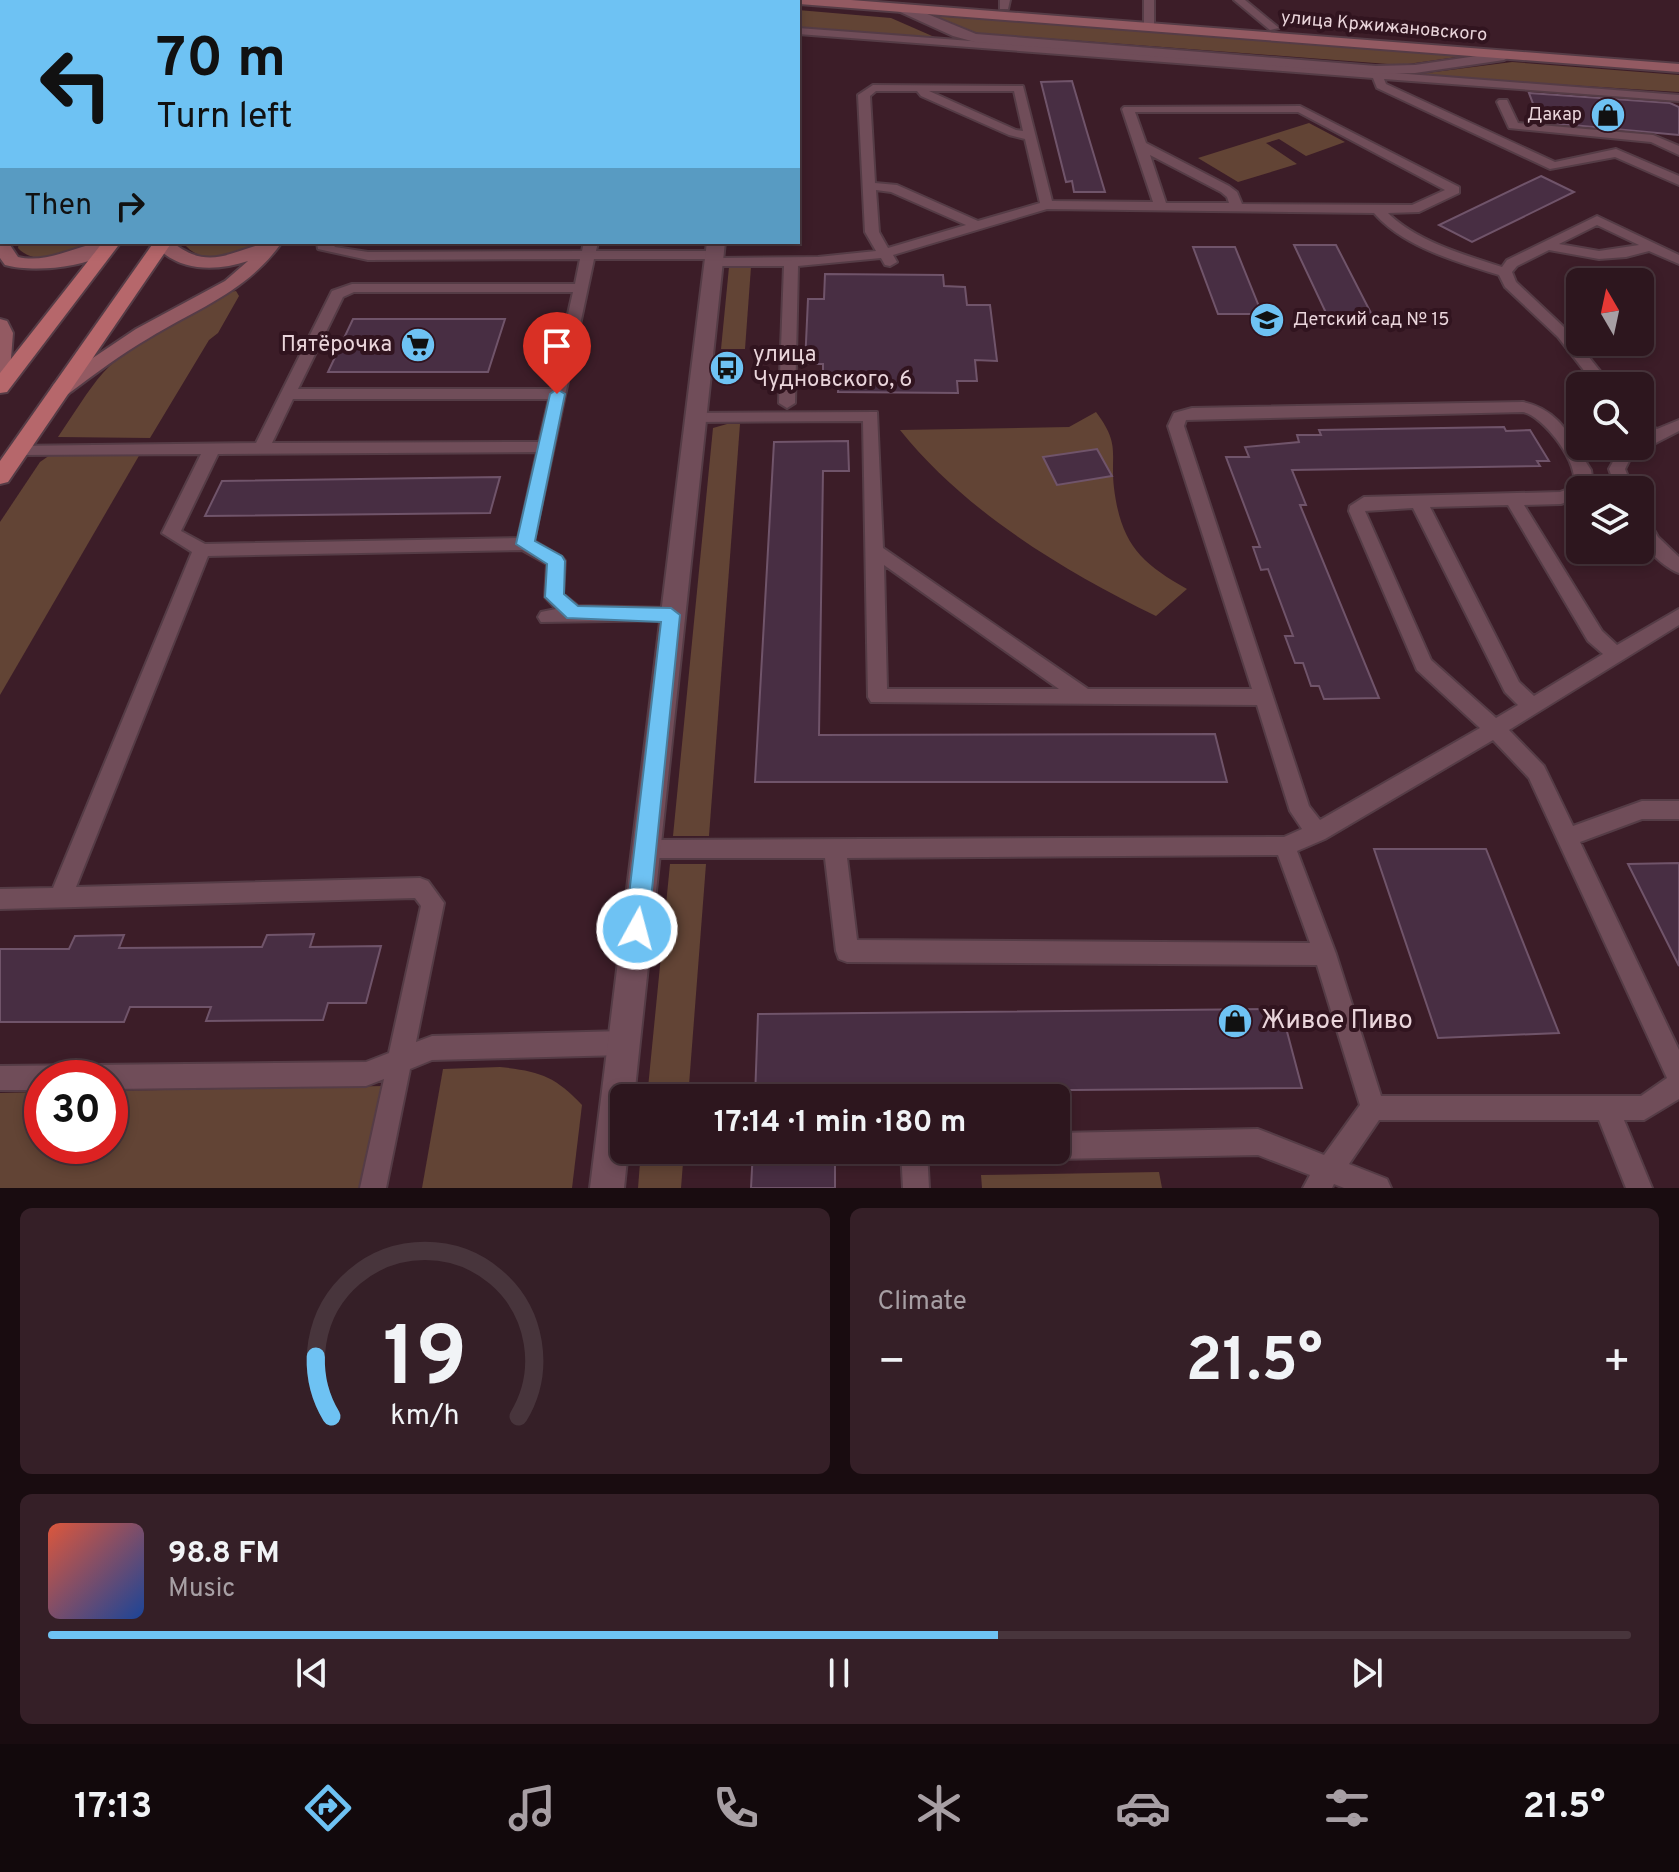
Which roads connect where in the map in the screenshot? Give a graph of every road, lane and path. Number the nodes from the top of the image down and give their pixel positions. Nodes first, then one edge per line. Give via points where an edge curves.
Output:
1 (800, 0) edge
2 (1149, 0) edge
3 (1239, 0) edge
4 (904, 4) edge
5 (1004, 8) edge
6 (1148, 22) junction
7 (1274, 28) junction
8 (800, 31) edge
9 (1504, 56) junction
10 (1679, 59) edge
11 (1679, 68) edge
12 (1376, 72) junction
13 (921, 87) junction
14 (1679, 98) edge
15 (1503, 102) dead end
16 (1030, 136) junction
17 (1140, 145) junction
18 (1679, 151) edge
19 (1679, 181) edge
20 (870, 186) junction
21 (1047, 205) junction
22 (1161, 206) junction
23 (1237, 207) junction
24 (1378, 209) junction
25 (976, 225) junction
26 (1, 244) edge
27 (108, 244) edge
28 (110, 244) edge
29 (161, 244) edge
30 (163, 244) edge
31 (268, 244) edge
32 (271, 244) edge
33 (324, 244) edge
34 (1548, 245) junction
35 (1649, 246) junction
36 (590, 248) edge
37 (714, 253) edge
38 (887, 258) junction
39 (1679, 260) edge
40 (791, 261) junction
41 (1505, 272) junction
42 (581, 288) junction
43 (0, 325) edge
44 (0, 371) edge
45 (1593, 372) edge
46 (0, 387) edge
47 (61, 389) junction
48 (288, 394) junction
49 (557, 394) junction
50 (787, 403) dead end
51 (694, 417) junction
52 (1679, 425) edge
53 (1656, 436) edge
54 (548, 447) junction
55 (262, 448) junction
56 (212, 449) junction
57 (19, 450) junction
58 (1583, 476) edge
59 (0, 477) edge
60 (1566, 496) edge
61 (1513, 500) junction
62 (1419, 503) junction
63 (525, 544) junction
64 (1654, 548) edge
65 (202, 550) junction
66 (874, 550) junction
67 (1679, 567) edge
68 (574, 613) junction
69 (671, 615) junction
70 (1679, 616) edge
71 (547, 617) dead end
72 (1616, 655) junction
73 (1083, 696) junction
74 (1264, 697) junction
75 (1532, 707) junction
76 (1493, 729) junction
77 (1679, 810) edge
78 (1318, 832) junction
79 (1569, 837) junction
80 (1285, 846) junction
81 (835, 847) junction
82 (646, 849) junction
83 (61, 896) junction
84 (0, 899) edge
85 (1325, 954) junction
86 (624, 1043) junction
87 (400, 1060) junction
88 (1679, 1077) edge
89 (0, 1078) edge
90 (1679, 1084) edge
91 (1373, 1108) junction
92 (1607, 1109) junction
93 (1070, 1146) edge
94 (915, 1164) edge
95 (1322, 1179) edge
96 (373, 1188) edge
97 (607, 1188) edge
98 (916, 1188) edge
99 (1378, 1188) edge
100 (1639, 1188) edge

1 - 4 street, улица Кржижановского
2 - 6 lane
3 - 7 lane
4 - 5 street, улица Кржижановского
4 - 12 street via 975,38
5 - 6 street, улица Кржижановского
6 - 7 street, улица Кржижановского
6 - 9 street, улица Кржижановского
7 - 10 street, улица Кржижановского
8 - 12 lane
9 - 11 street, улица Кржижановского
9 - 12 street
12 - 14 lane
12 - 19 lane via 1381,86 1554,166 1616,153
13 - 16 lane via 925,94
13 - 16 lane via 1019,88
13 - 20 lane via 873,88 864,95
15 - 18 lane via 1513,126 1653,139
16 - 21 lane
17 - 22 lane
17 - 23 lane via 1225,189
17 - 24 lane via 1128,109 1300,109 1455,190 1414,209
20 - 25 lane via 893,188
20 - 38 lane via 872,232
21 - 22 lane
21 - 25 lane
22 - 23 lane
23 - 24 lane
24 - 41 lane via 1392,225 1465,260
25 - 38 lane
26 - 27 street via 11,261 41,265
28 - 46 main road
29 - 47 main road
30 - 31 street via 186,262 202,264 239,259
32 - 47 street via 262,260 219,294 144,333
33 - 36 lane via 368,256
34 - 35 lane via 1569,252 1630,254
34 - 35 lane via 1597,220
34 - 41 lane
35 - 39 lane
36 - 37 lane
36 - 42 lane
37 - 40 lane
37 - 51 street
38 - 40 lane
40 - 50 lane
41 - 45 lane via 1510,284 1563,334
42 - 48 lane via 352,288 337,294
42 - 49 lane
43 - 44 street
47 - 57 main road
48 - 49 lane
48 - 55 lane
49 - 54 lane
51 - 66 lane via 879,415
51 - 69 street
52 - 53 lane
54 - 55 lane
54 - 63 lane
55 - 56 lane
56 - 57 lane
56 - 65 lane via 171,533
57 - 59 main road
58 - 74 lane via 1549,418 1523,407 1180,417 1176,426
60 - 61 lane
61 - 62 lane
61 - 72 lane via 1595,636
62 - 75 lane via 1512,687
62 - 76 lane via 1364,503 1357,511 1424,665
63 - 65 lane
63 - 68 lane via 556,561 554,597
64 - 67 lane
65 - 83 lane
66 - 73 lane
66 - 73 lane via 878,697
68 - 69 lane
68 - 71 lane
69 - 82 street
70 - 72 lane
72 - 75 lane
73 - 74 lane
74 - 78 lane via 1300,811
75 - 76 lane
76 - 78 lane
76 - 79 lane via 1537,772
77 - 79 lane via 1642,810
78 - 80 lane
79 - 88 lane
80 - 81 lane
80 - 85 lane
81 - 82 lane
81 - 85 lane via 847,951
82 - 86 street
83 - 84 lane
83 - 87 lane via 420,888 433,903
85 - 91 lane
86 - 87 lane via 432,1048
86 - 97 street
87 - 89 lane via 366,1074
87 - 96 lane
90 - 92 lane via 1644,1108
91 - 92 lane
91 - 95 lane
92 - 100 lane
93 - 95 lane via 1258,1142
94 - 98 lane
95 - 99 lane

